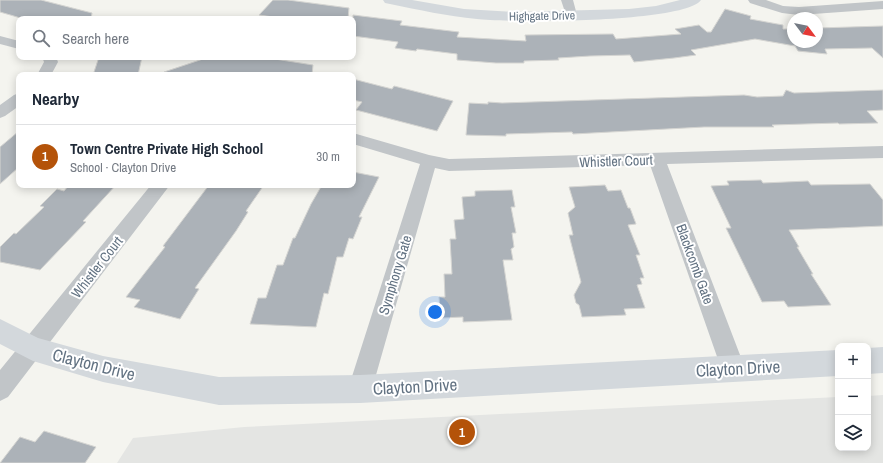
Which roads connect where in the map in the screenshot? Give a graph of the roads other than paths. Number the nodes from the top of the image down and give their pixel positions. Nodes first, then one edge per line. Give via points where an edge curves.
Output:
1 (390, 0) edge
2 (567, 0) edge
3 (694, 0) edge
4 (754, 0) edge
5 (883, 5) edge
6 (571, 15) junction
7 (0, 40) edge
8 (16, 44) edge
9 (50, 60) edge
10 (46, 72) edge
11 (16, 100) edge
12 (0, 113) edge
13 (356, 139) edge
14 (883, 152) edge
15 (657, 160) junction
16 (430, 161) junction
17 (159, 188) edge
18 (0, 331) edge
19 (33, 349) junction
20 (883, 360) edge
21 (871, 361) edge
22 (835, 363) edge
23 (733, 368) junction
24 (0, 389) edge
25 (360, 389) junction

1 - 6 street, Highgate Drive via 489,16
2 - 6 street
3 - 6 street, Highgate Drive via 665,9
4 - 5 street via 782,9 799,11
7 - 8 street
9 - 10 street
11 - 12 street
13 - 16 street, Whistler Court
14 - 15 street, Whistler Court
15 - 16 street, Whistler Court via 449,166
15 - 23 street, Blackcomb Gate
16 - 25 street, Symphony Gate
17 - 19 street, Whistler Court
18 - 19 street, Clayton Drive
19 - 24 street, Whistler Court
19 - 25 street, Clayton Drive via 102,369 219,391
20 - 21 street
22 - 23 street, Clayton Drive
23 - 25 street, Clayton Drive

